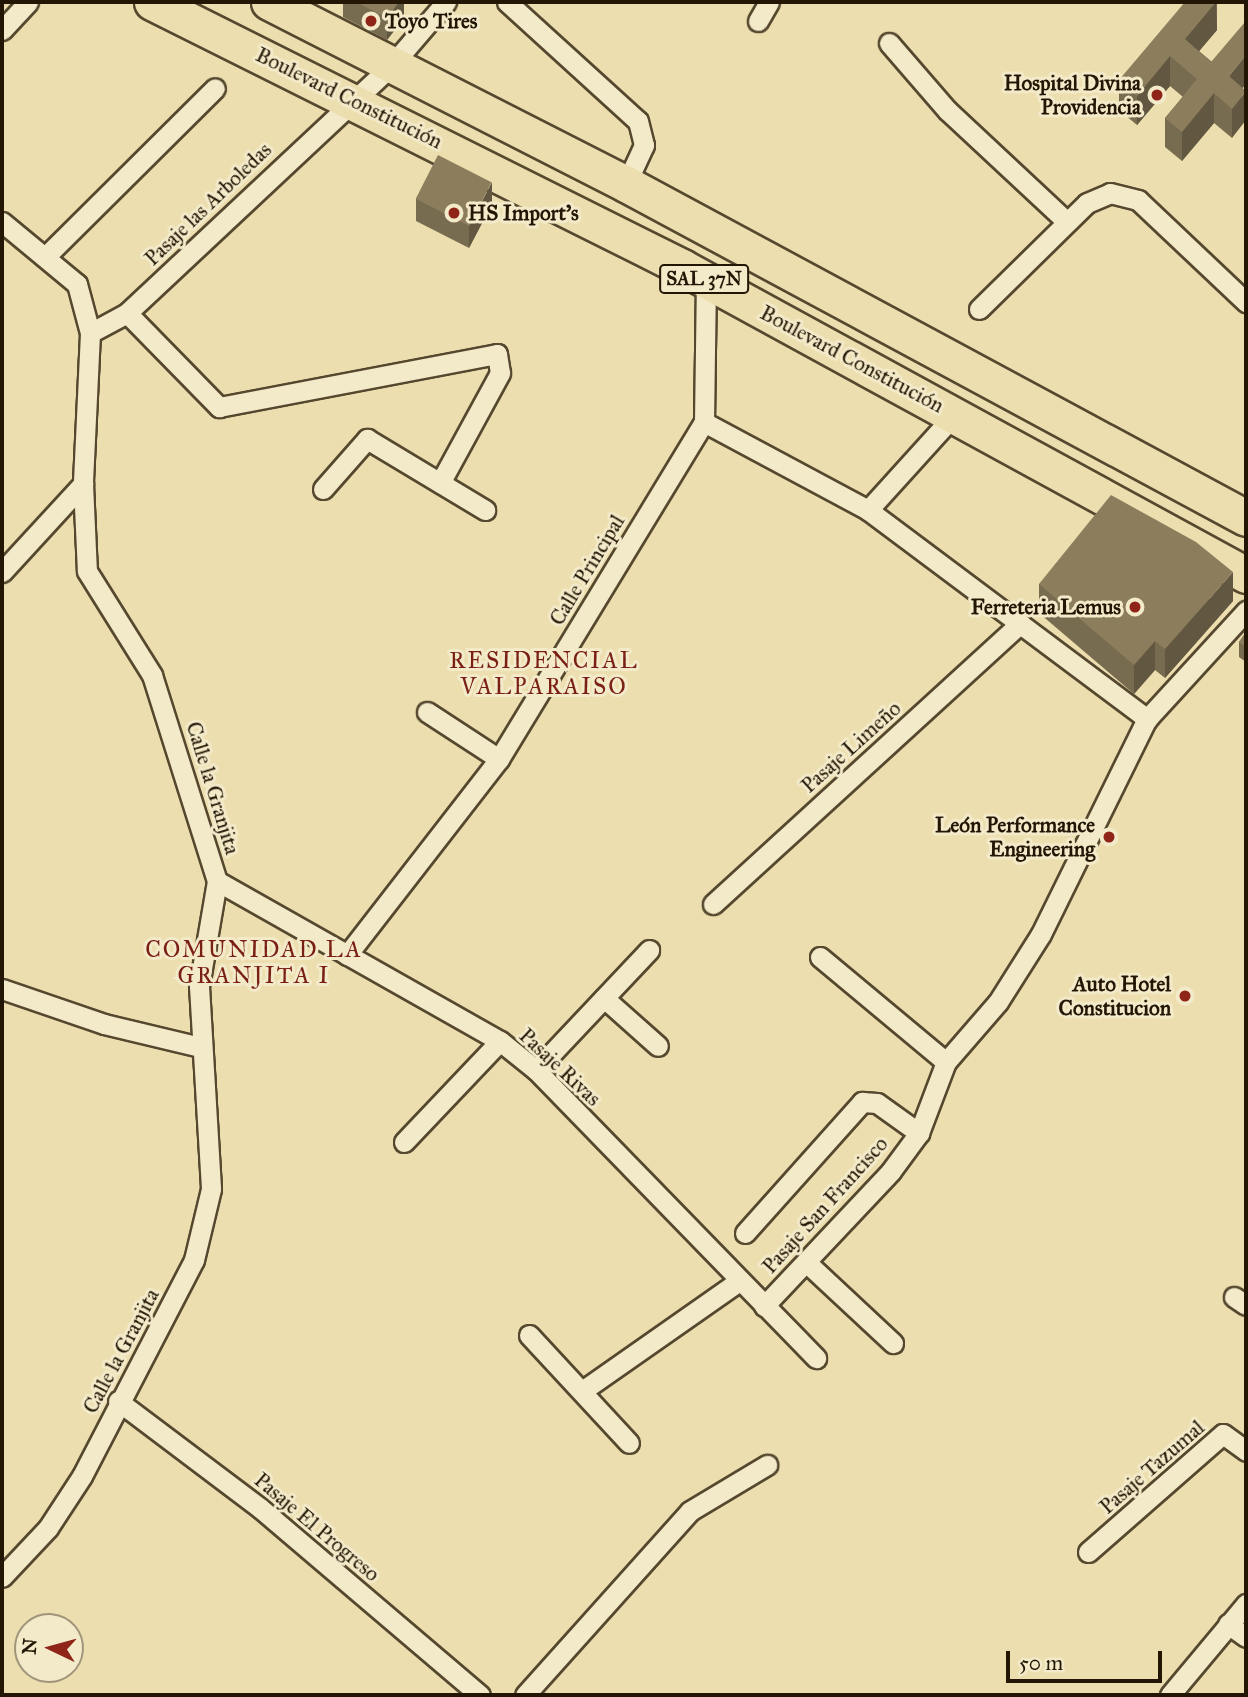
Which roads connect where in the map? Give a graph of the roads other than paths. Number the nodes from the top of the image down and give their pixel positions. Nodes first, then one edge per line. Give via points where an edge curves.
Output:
1 (28, 2) edge
2 (152, 2) edge
3 (269, 2) edge
4 (446, 2) edge
5 (507, 2) edge
6 (769, 2) edge
7 (314, 11) edge
8 (758, 22) dead end
9 (2, 30) edge
10 (889, 43) dead end
11 (390, 66) junction
12 (215, 88) dead end
13 (351, 97) junction
14 (626, 184) junction
15 (2, 222) edge
16 (1066, 222) junction
17 (48, 254) junction
18 (706, 280) junction
19 (1245, 298) edge
20 (979, 309) dead end
21 (127, 313) junction
22 (90, 333) junction
23 (955, 414) junction
24 (704, 422) junction
25 (440, 483) junction
26 (83, 484) junction
27 (323, 489) dead end
28 (485, 510) dead end
29 (868, 510) junction
30 (1246, 518) edge
31 (2, 572) edge
32 (1246, 575) edge
33 (1246, 611) edge
34 (1020, 624) junction
35 (427, 712) dead end
36 (1147, 719) junction
37 (499, 759) junction
38 (217, 881) junction
39 (713, 904) dead end
40 (649, 950) dead end
41 (347, 955) junction
42 (820, 957) dead end
43 (2, 989) edge
44 (604, 998) junction
45 (500, 1041) junction
46 (658, 1046) dead end
47 (200, 1047) junction
48 (946, 1062) junction
49 (536, 1070) junction
50 (919, 1133) junction
51 (404, 1142) dead end
52 (745, 1233) dead end
53 (806, 1262) junction
54 (739, 1282) junction
55 (764, 1306) junction
56 (529, 1335) dead end
57 (893, 1343) dead end
58 (816, 1358) dead end
59 (582, 1391) junction
60 (118, 1401) junction
61 (629, 1443) dead end
62 (1246, 1451) edge
63 (767, 1465) dead end
64 (1088, 1552) dead end
65 (3, 1575) edge
66 (1246, 1604) edge
67 (1228, 1624) junction
68 (1246, 1637) edge
69 (480, 1695) edge
70 (524, 1695) edge
71 (1170, 1695) edge

1 - 9 street
2 - 13 highway, Boulevard Constitución / SAL 37N
3 - 7 highway, SAL 37N
4 - 11 street, Pasaje las Arboledas
5 - 14 street via 638,121 643,145
6 - 8 street
7 - 11 highway, SAL 37N
10 - 16 street via 947,110
11 - 13 street, Pasaje las Arboledas
11 - 14 highway, SAL 37N
12 - 17 street
13 - 18 highway, Boulevard Constitución / SAL 37N
13 - 21 street, Pasaje las Arboledas
14 - 30 highway, SAL 37N
15 - 17 street, Calle la Granjita
16 - 19 street via 1087,203 1124,193
16 - 20 street
17 - 22 street, Calle la Granjita via 77,284
18 - 23 highway, Boulevard Constitución / SAL 37N
18 - 24 street
21 - 22 street, Pasaje las Arboledas
21 - 25 street via 219,407 497,354 500,373
22 - 26 street, Calle la Granjita
23 - 29 street
23 - 32 highway, Boulevard Constitución / SAL 37N
24 - 29 street
24 - 37 street, Calle Principal
25 - 27 street via 367,439
25 - 28 street
26 - 31 street
26 - 38 street, Calle la Granjita via 87,571 152,675
29 - 34 street
33 - 36 street, Pasaje San Francisco
34 - 36 street
34 - 39 street, Pasaje Limeño
35 - 37 street
36 - 48 street, Pasaje San Francisco via 1041,934 998,1002
37 - 41 street, Calle Principal
38 - 41 street, Pasaje Rivas
38 - 47 street, Calle la Granjita via 199,986
40 - 44 street
41 - 45 street, Pasaje Rivas
42 - 48 street
43 - 47 street via 104,1024
44 - 46 street
44 - 49 street
45 - 49 street, Pasaje Rivas
45 - 51 street
47 - 60 street, Calle la Granjita via 211,1189 197,1248 155,1342
48 - 50 street, Pasaje San Francisco
49 - 54 street, Pasaje Rivas
50 - 52 street, Pasaje San Francisco via 877,1103 862,1102
50 - 53 street, Pasaje San Francisco
53 - 55 street, Pasaje San Francisco
53 - 57 street
54 - 55 street, Pasaje Rivas
54 - 59 street
55 - 58 street, Pasaje Rivas
56 - 59 street
59 - 61 street
60 - 65 street, Calle la Granjita via 82,1476 48,1528
60 - 69 street, Pasaje El Progreso via 260,1508
62 - 64 street, Pasaje Tazumal via 1223,1434
63 - 70 street via 690,1511
66 - 67 street
67 - 68 street
67 - 71 street

